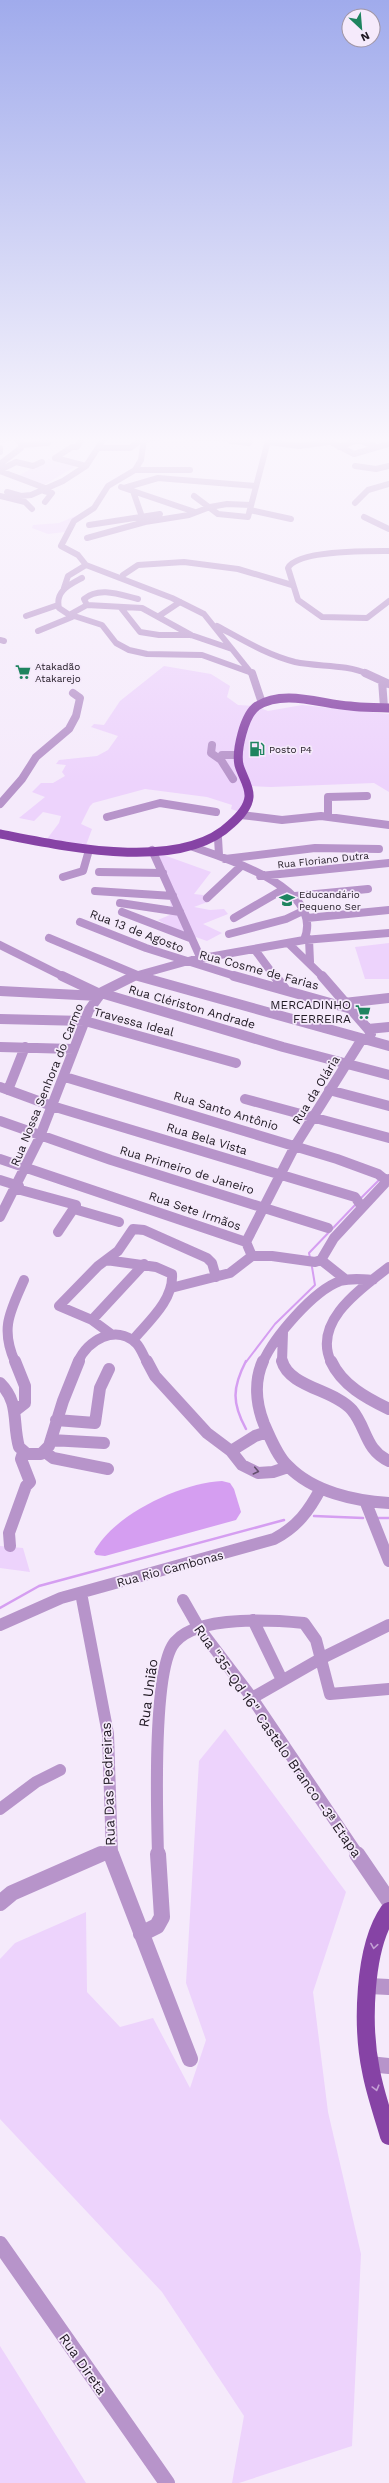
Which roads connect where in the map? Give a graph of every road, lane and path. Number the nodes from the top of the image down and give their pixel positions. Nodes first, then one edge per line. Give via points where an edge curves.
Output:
1 (74, 553) edge
2 (331, 553) edge
3 (86, 565) junction
4 (123, 575) dead end
5 (82, 578) dead end
6 (292, 585) junction
7 (64, 588) junction
8 (138, 599) dead end
9 (389, 601) edge
10 (180, 602) junction
11 (58, 605) junction
12 (87, 605) junction
13 (121, 608) junction
14 (26, 616) dead end
15 (71, 616) junction
16 (159, 616) junction
17 (214, 625) junction
18 (38, 631) dead end
19 (191, 635) junction
20 (232, 649) junction
21 (252, 673) junction
22 (382, 681) junction
23 (389, 684) edge
24 (73, 692) dead end
25 (389, 694) edge
26 (381, 696) junction
27 (262, 703) junction
28 (340, 706) junction
29 (387, 708) edge
30 (249, 721) junction
31 (212, 745) dead end
32 (222, 755) junction
33 (238, 755) junction
34 (233, 779) dead end
35 (367, 796) dead end
36 (0, 804) edge
37 (216, 812) dead end
38 (241, 815) junction
39 (328, 816) junction
40 (107, 817) dead end
41 (389, 825) edge
42 (0, 834) edge
43 (218, 838) junction
44 (193, 847) junction
45 (379, 849) dead end
46 (89, 850) junction
47 (152, 850) junction
48 (222, 857) junction
49 (389, 863) edge
50 (240, 867) junction
51 (99, 872) dead end
52 (163, 873) junction
53 (259, 876) junction
54 (63, 877) dead end
55 (284, 889) junction
56 (368, 889) dead end
57 (94, 891) dead end
58 (173, 896) junction
59 (295, 896) junction
60 (207, 898) dead end
61 (389, 910) edge
62 (180, 912) junction
63 (306, 914) junction
64 (234, 918) dead end
65 (80, 922) dead end
66 (389, 933) edge
67 (229, 934) dead end
68 (49, 938) dead end
69 (190, 938) junction
70 (306, 939) junction
71 (288, 943) junction
72 (0, 945) edge
73 (254, 950) junction
74 (201, 959) junction
75 (310, 962) junction
76 (185, 963) junction
77 (136, 975) junction
78 (285, 989) junction
79 (0, 991) edge
80 (100, 994) junction
81 (389, 998) edge
82 (346, 1005) junction
83 (0, 1019) edge
84 (85, 1021) junction
85 (389, 1027) edge
86 (368, 1029) junction
87 (362, 1039) junction
88 (379, 1043) junction
89 (389, 1046) edge
90 (0, 1047) edge
91 (25, 1047) junction
92 (73, 1048) junction
93 (236, 1063) dead end
94 (346, 1064) junction
95 (389, 1075) edge
96 (65, 1077) junction
97 (4, 1089) edge
98 (329, 1090) junction
99 (245, 1099) dead end
100 (52, 1106) junction
101 (389, 1106) edge
102 (313, 1117) junction
103 (0, 1121) edge
104 (39, 1135) junction
105 (389, 1138) edge
106 (295, 1146) junction
107 (0, 1159) edge
108 (27, 1169) junction
109 (281, 1176) junction
110 (0, 1180) edge
111 (388, 1180) edge
112 (18, 1188) junction
113 (362, 1207) junction
114 (75, 1208) junction
115 (265, 1208) junction
116 (0, 1217) edge
117 (119, 1222) dead end
118 (328, 1228) dead end
119 (58, 1232) dead end
120 (246, 1242) junction
121 (252, 1256) junction
122 (106, 1260) junction
123 (321, 1260) junction
124 (144, 1264) junction
125 (389, 1266) edge
126 (216, 1276) junction
127 (344, 1279) junction
128 (24, 1280) dead end
129 (373, 1280) junction
130 (172, 1282) junction
131 (92, 1320) junction
132 (283, 1332) junction
133 (111, 1334) junction
134 (133, 1340) junction
135 (109, 1369) dead end
136 (0, 1383) edge
137 (389, 1409) edge
138 (16, 1410) junction
139 (56, 1420) junction
140 (267, 1432) junction
141 (51, 1440) junction
142 (104, 1443) dead end
143 (231, 1451) junction
144 (23, 1453) junction
145 (43, 1453) junction
146 (389, 1461) edge
147 (288, 1467) junction
148 (108, 1468) dead end
149 (321, 1488) junction
150 (366, 1503) junction
151 (389, 1503) edge
152 (10, 1546) dead end
153 (389, 1561) edge
154 (81, 1593) junction
155 (183, 1600) dead end
156 (252, 1620) junction
157 (0, 1624) edge
158 (389, 1625) edge
159 (199, 1628) junction
160 (322, 1658) junction
161 (282, 1680) junction
162 (389, 1689) edge
163 (252, 1698) junction
164 (60, 1770) dead end
165 (0, 1809) edge
166 (110, 1850) junction
167 (389, 1901) edge
168 (0, 1903) edge
169 (389, 1911) edge
170 (141, 1934) junction
171 (369, 1986) junction
172 (389, 1988) edge
173 (190, 2059) dead end
174 (369, 2064) junction
175 (389, 2066) edge
176 (389, 2136) edge
177 (0, 2244) edge
178 (167, 2483) edge

1 - 3 street
2 - 6 street via 290,564 288,568
3 - 7 street via 68,576
3 - 10 street
4 - 6 street via 138,565 200,561 241,568
5 - 7 street
6 - 9 street via 298,600 317,615 327,618 367,618
7 - 11 street via 58,598
8 - 12 street via 93,593 84,598
10 - 16 street
10 - 17 street via 204,614
11 - 14 street
11 - 15 street
12 - 13 street
12 - 15 street
13 - 16 street via 142,608
13 - 19 street via 140,632 159,636
15 - 18 street
15 - 21 street via 99,622 106,628 113,642 130,650 151,654 203,656
16 - 19 street
17 - 20 street
17 - 22 street via 268,654 297,662 356,669
19 - 20 street
20 - 21 street
21 - 27 street
22 - 23 street
22 - 26 street
24 - 36 street via 80,698 74,723 36,757 22,779
25 - 26 street
26 - 29 street
27 - 28 main road via 298,699
27 - 30 main road via 256,707
28 - 29 main road
28 - 30 main road via 288,704 271,708
30 - 33 main road
31 - 32 street via 211,754
32 - 33 street
32 - 34 street
33 - 38 main road via 249,793
35 - 39 street via 328,797
37 - 40 street via 160,803
38 - 39 street via 282,820
38 - 43 main road
39 - 41 street
42 - 46 main road
43 - 44 main road
43 - 48 street
44 - 47 main road
44 - 48 street
45 - 48 street via 315,848
46 - 47 main road
46 - 54 street via 83,871
47 - 52 street
48 - 50 street
49 - 53 street, Rua Floriano Dutra
50 - 53 street
50 - 60 street
51 - 52 street
52 - 58 street
53 - 55 street
55 - 59 street
55 - 64 street
56 - 59 street
57 - 58 street
58 - 62 street
59 - 63 street
61 - 63 street
62 - 69 street
62 - 69 street via 121,908
63 - 67 street
63 - 70 street
65 - 76 street, Rua 13 de Agosto via 119,940
66 - 70 street
68 - 77 street
69 - 74 street
70 - 71 street
70 - 75 street
71 - 73 street
71 - 75 street
72 - 80 street
73 - 74 street
73 - 78 street
74 - 76 street
75 - 82 street
76 - 77 street
76 - 78 street, Rua Cosme de Farias
77 - 80 street
77 - 87 street
78 - 82 street, Rua Cosme de Farias
79 - 80 street
80 - 84 street, Rua Nossa Senhora do Carmo
80 - 94 street, Rua Clériston Andrade
81 - 82 street
82 - 86 street
83 - 84 street, Travessa Ideal
84 - 92 street, Rua Nossa Senhora do Carmo
84 - 93 street, Travessa Ideal
85 - 86 street
86 - 88 street
87 - 88 street
87 - 94 street, Rua da Olária
88 - 89 street
90 - 91 street
91 - 92 street
91 - 97 street
92 - 96 street, Rua Nossa Senhora do Carmo
94 - 95 street, Rua Clériston Andrade
94 - 98 street, Rua da Olária
96 - 100 street, Rua Nossa Senhora do Carmo
96 - 106 street, Rua Santo Antônio
97 - 100 street, Rua Bela Vista
98 - 101 street
98 - 102 street, Rua da Olária
99 - 102 street
100 - 104 street, Rua Nossa Senhora do Carmo
100 - 109 street, Rua Bela Vista
102 - 105 street
102 - 106 street, Rua da Olária
103 - 104 street, Rua Primeiro de Janeiro
104 - 108 street, Rua Nossa Senhora do Carmo
104 - 115 street, Rua Primeiro de Janeiro
106 - 109 street, Rua da Olária
106 - 111 street, Rua Santo Antônio via 378,1174
107 - 108 street, Rua Sete Irmãos
108 - 112 street, Rua Nossa Senhora do Carmo
108 - 120 street, Rua Sete Irmãos
109 - 113 street, Rua Bela Vista via 355,1197
109 - 115 street, Rua da Olária
110 - 112 street
111 - 113 street
112 - 114 street via 75,1204
112 - 116 street, Rua Nossa Senhora do Carmo
113 - 123 street via 334,1238
114 - 117 street
114 - 119 street
115 - 118 street, Rua Primeiro de Janeiro
115 - 120 street, Rua da Olária
120 - 121 street, Rua Sete Irmãos
121 - 123 street via 315,1262
121 - 126 street via 234,1271
122 - 124 street
122 - 126 street via 120,1247 130,1231 139,1228 207,1258 214,1266
122 - 131 street via 60,1304 60,1307
123 - 127 street
124 - 130 street via 169,1272
124 - 131 street
125 - 129 street
126 - 130 street via 191,1285
127 - 129 street
127 - 132 street via 326,1288
128 - 138 street via 6,1326 10,1354 27,1392 25,1403
129 - 137 street via 347,1302 336,1317 328,1340 328,1356 330,1364 343,1381
130 - 134 street
131 - 133 street
132 - 140 street via 267,1354 258,1379 258,1406
132 - 146 street via 282,1360 286,1371 347,1406 356,1415 370,1448 378,1456
133 - 134 street
133 - 139 street via 98,1339 81,1356
134 - 143 street via 144,1352 151,1370 165,1387 207,1432
135 - 139 street via 100,1388 95,1423
136 - 138 street via 10,1393
138 - 144 street via 16,1437
139 - 141 street
140 - 143 street via 255,1436
140 - 147 street
141 - 142 street
141 - 145 street
143 -> 147 street via 242,1465 258,1473
144 - 145 street
144 - 152 street via 21,1459 30,1482 26,1486 9,1530
145 - 148 street via 53,1458
147 - 149 street
149 - 150 street
149 - 154 street, Rua Rio Cambonas via 307,1514 297,1526 274,1539
150 - 151 street
150 - 153 street
154 - 157 street, Rua Rio Cambonas via 44,1604
154 - 166 street, Rua Das Pedreiras via 108,1734
155 - 159 street, Rua "35-Qd 16" Castelo Branco -3ª Etapa
156 - 159 street, Rua União
156 - 160 street, Rua União via 304,1623 311,1629
156 - 161 street
158 - 160 street
159 - 163 street, Rua "35-Qd 16" Castelo Branco -3ª Etapa
159 - 170 street, Rua União via 175,1642 165,1671 157,1745 162,1915 157,1926
160 - 161 street
160 - 162 street, Rua União via 330,1694
161 - 163 street
163 - 167 street, Rua "35-Qd 16" Castelo Branco -3ª Etapa
164 - 165 street via 36,1782
166 - 168 street via 12,1893
166 - 170 street, Rua Das Pedreiras
169 -> 171 main road via 379,1925 374,1941
170 - 173 street, Rua Das Pedreiras
171 - 172 street
171 - 174 main road
174 - 175 street
174 -> 176 main road
177 - 178 street, Rua Direta

